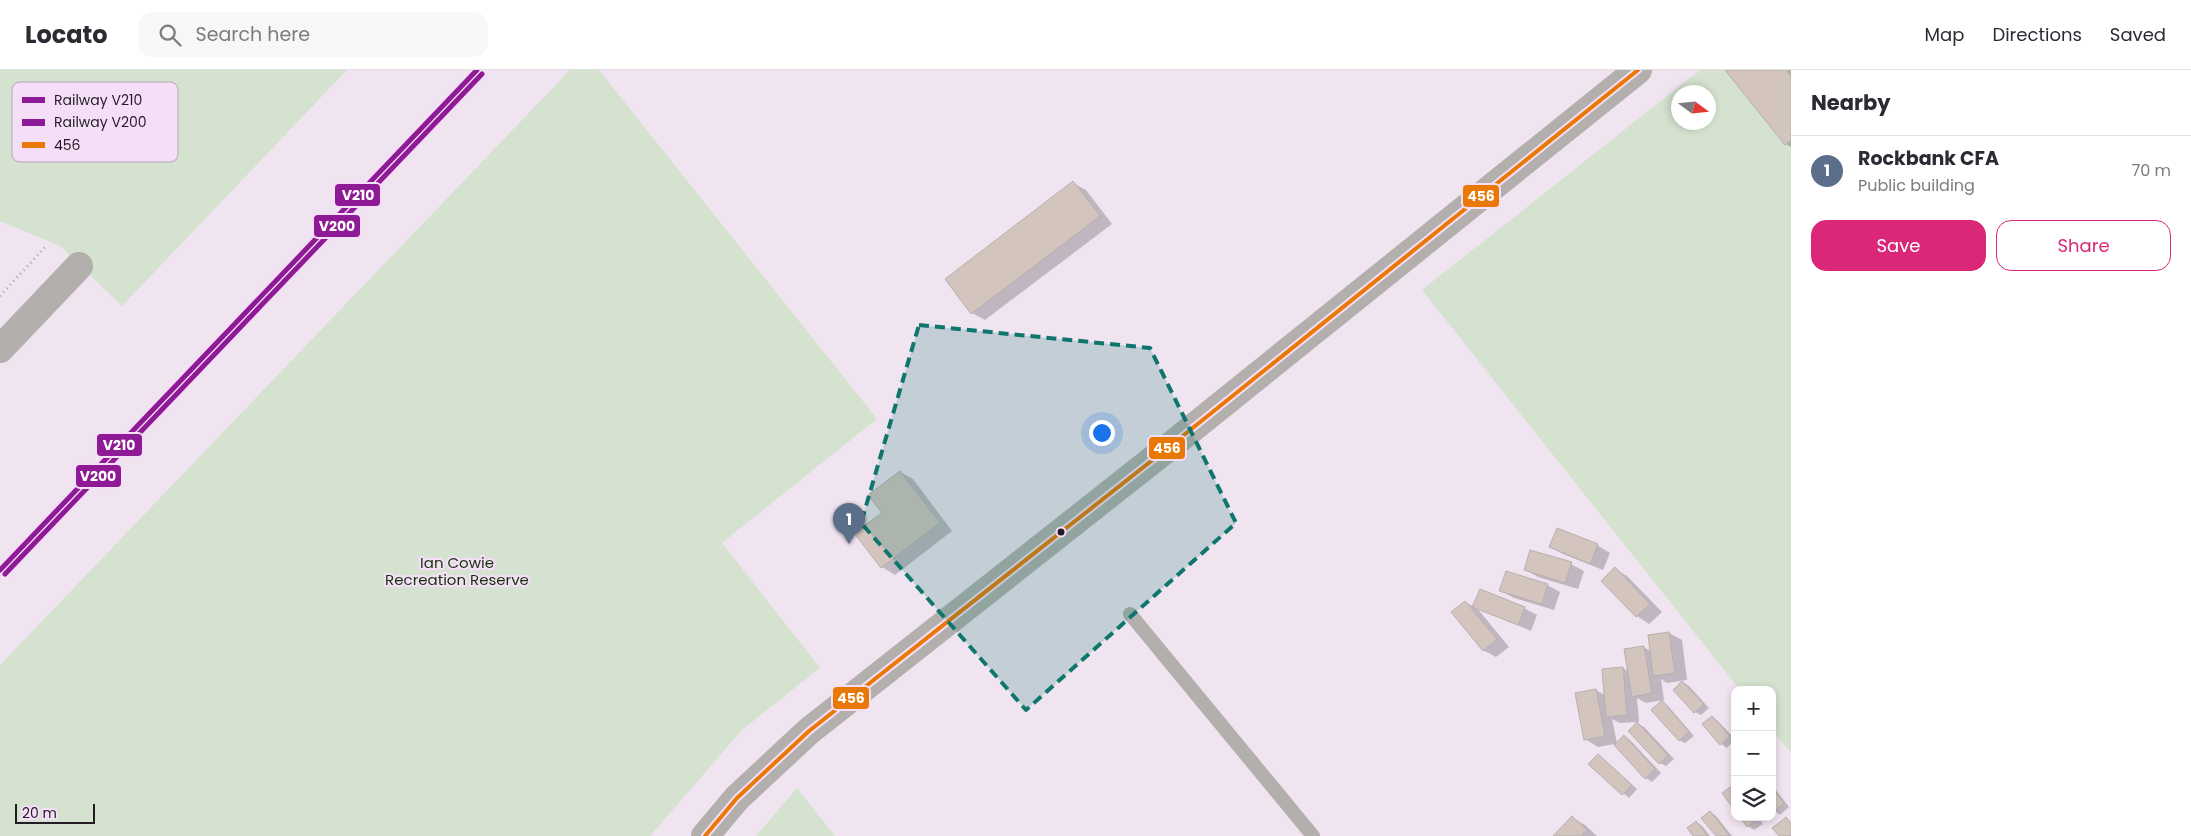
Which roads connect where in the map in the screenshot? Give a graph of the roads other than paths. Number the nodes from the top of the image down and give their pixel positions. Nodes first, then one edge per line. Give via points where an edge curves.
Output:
1 (1638, 70) edge
2 (80, 266) dead end
3 (0, 349) edge
4 (1130, 614) dead end
5 (706, 836) edge
6 (1314, 836) edge

1 - 5 street via 1174,444 809,731 737,798
2 - 3 street
4 - 6 lane

